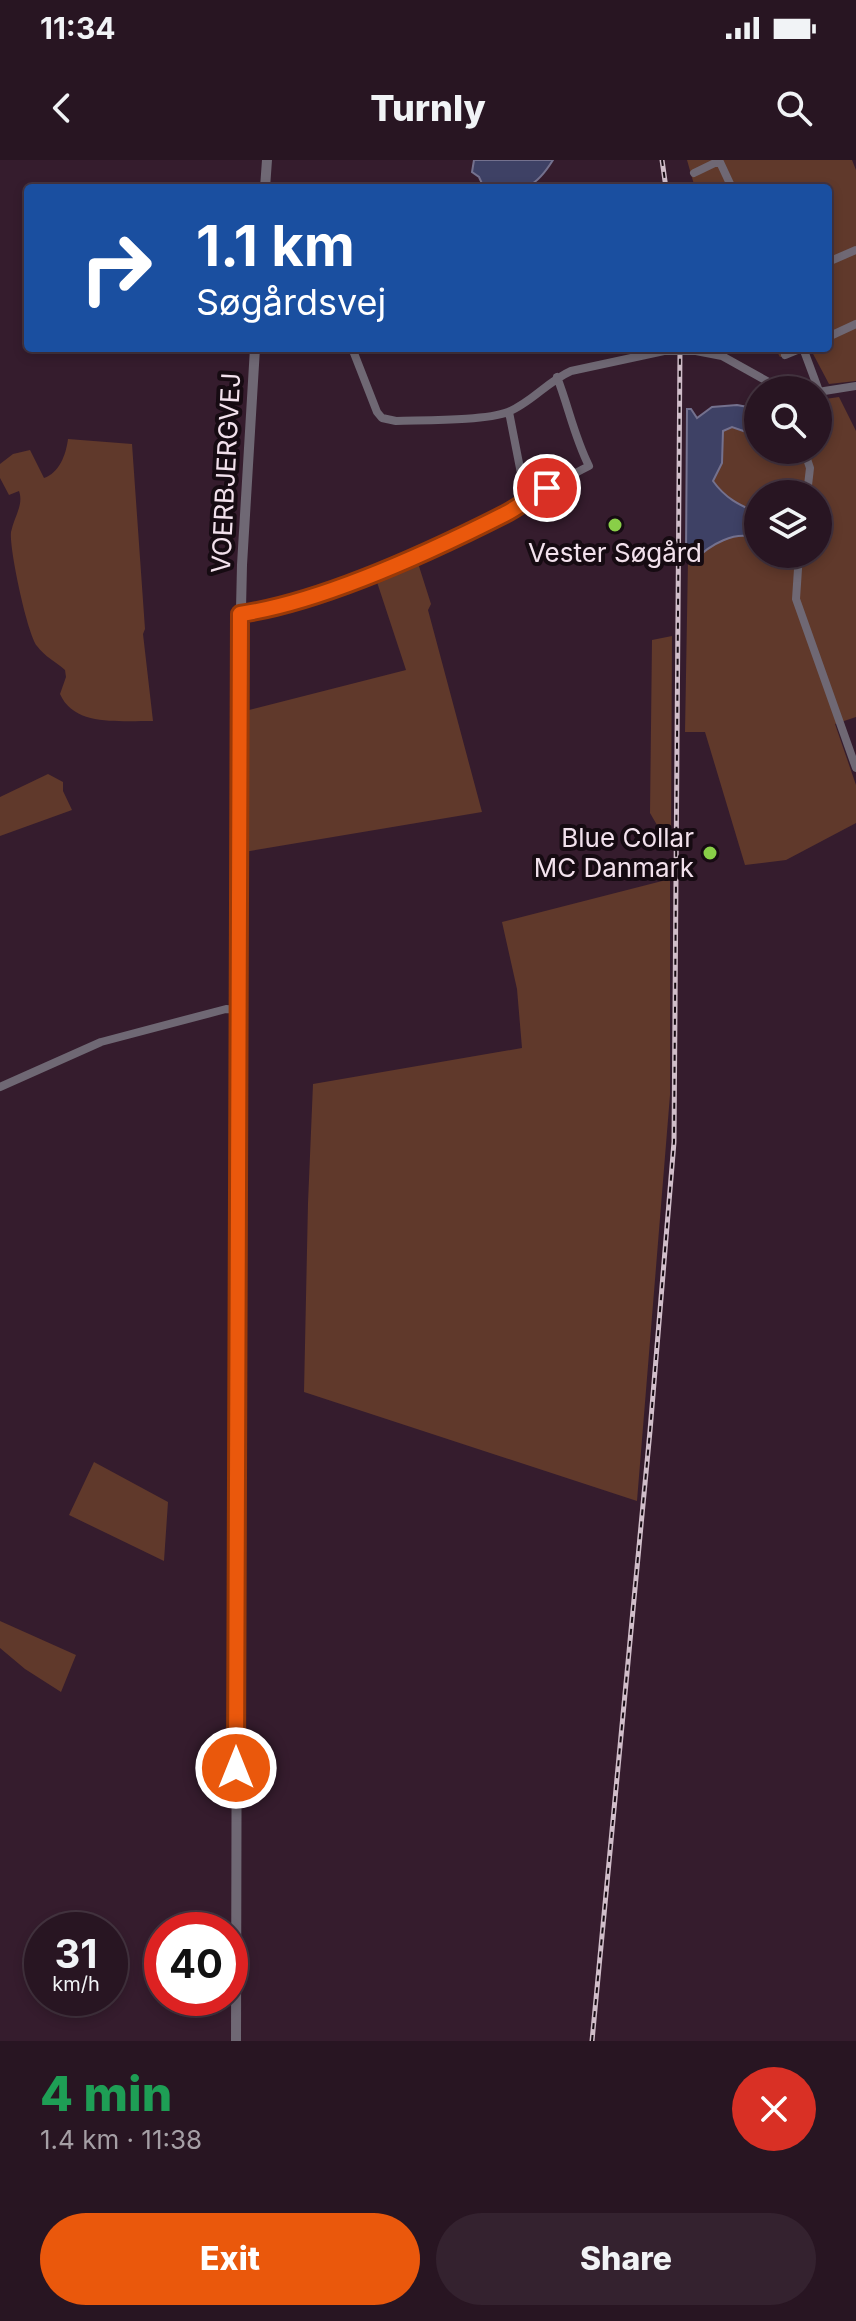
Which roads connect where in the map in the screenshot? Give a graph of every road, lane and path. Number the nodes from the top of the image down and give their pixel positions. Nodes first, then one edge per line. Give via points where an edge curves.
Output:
1 (267, 160) edge
2 (719, 160) edge
3 (694, 173) dead end
4 (265, 184) edge
5 (730, 184) edge
6 (856, 250) edge
7 (832, 260) edge
8 (856, 324) edge
9 (832, 335) edge
10 (255, 352) edge
11 (353, 352) edge
12 (659, 352) edge
13 (701, 352) edge
14 (792, 352) edge
15 (803, 352) edge
16 (785, 355) dead end
17 (758, 376) edge
18 (812, 376) edge
19 (557, 377) junction
20 (856, 386) edge
21 (832, 390) edge
22 (509, 412) junction
23 (526, 499) junction
24 (798, 568) edge
25 (240, 614) junction
26 (856, 768) edge
27 (238, 1010) junction
28 (0, 1087) edge
29 (236, 2041) edge

1 - 4 street
2 - 3 street
2 - 5 street
6 - 7 street
8 - 9 street
10 - 25 street, VOERBJERGVEJ
11 - 22 street via 373,405 387,420
12 - 19 street, bridge
13 - 17 street, bridge via 722,356
14 - 16 street
15 - 18 street
19 - 22 street
19 - 23 street via 575,439 589,466
20 - 21 street
22 - 23 street
23 - 25 street via 509,512 350,583
24 - 26 street via 796,599
25 - 27 street, VOERBJERGVEJ
27 - 28 street via 101,1042
27 - 29 street, VOERBJERGVEJ

